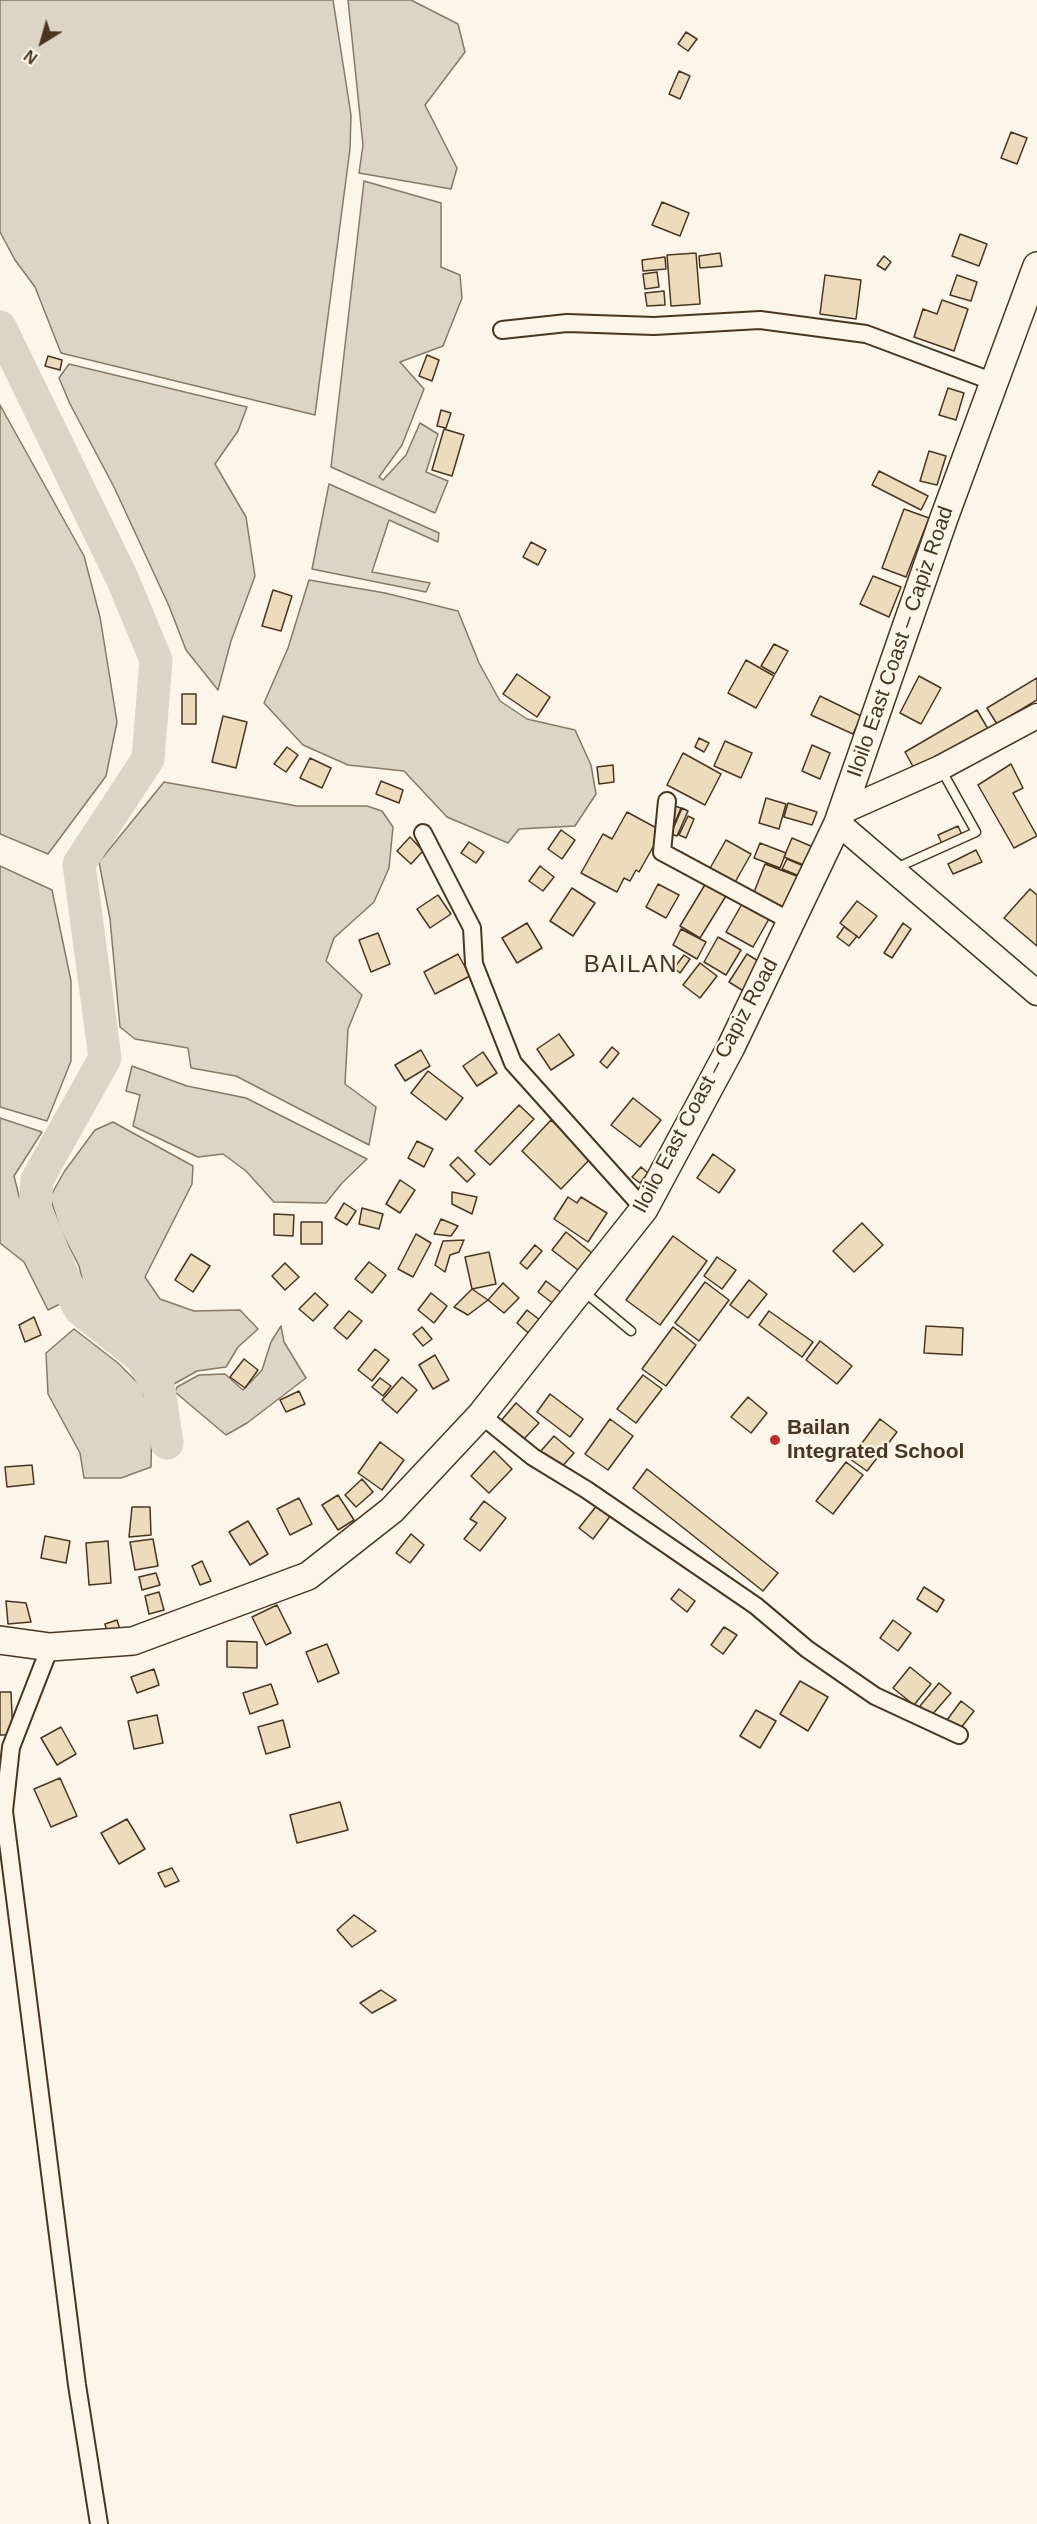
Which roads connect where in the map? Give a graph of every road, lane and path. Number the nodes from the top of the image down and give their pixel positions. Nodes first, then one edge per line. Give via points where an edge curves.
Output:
1 (1037, 266) edge
2 (501, 330) dead end
3 (994, 382) junction
4 (1037, 716) edge
5 (940, 768) junction
6 (667, 801) dead end
7 (839, 818) junction
8 (423, 833) dead end
9 (893, 869) junction
10 (792, 922) junction
11 (1037, 993) edge
12 (644, 1209) junction
13 (581, 1289) junction
14 (631, 1331) dead end
15 (481, 1415) junction
16 (0, 1640) edge
17 (50, 1647) junction
18 (959, 1735) dead end
19 (99, 2524) edge

1 - 3 main road, Iloilo East Coast – Capiz Road
2 - 3 street via 567,323 654,326 760,320 866,334
3 - 7 main road, Iloilo East Coast – Capiz Road
4 - 5 main road
5 - 7 main road
5 - 9 lane via 976,832
6 - 10 street via 662,852
7 - 9 main road
7 - 10 main road, Iloilo East Coast – Capiz Road
8 - 12 street via 472,928 474,964 513,1063
9 - 11 main road
10 - 12 main road, Iloilo East Coast – Capiz Road
12 - 13 main road, Iloilo East Coast – Capiz Road
13 - 14 lane
13 - 15 main road, Iloilo East Coast – Capiz Road
15 - 17 main road, Iloilo East Coast – Capiz Road via 392,1510 308,1576 133,1641
15 - 18 street via 533,1457 756,1606 875,1696
16 - 17 main road, Iloilo East Coast – Capiz Road
17 - 19 street via 11,1747 4,1811 76,2385

